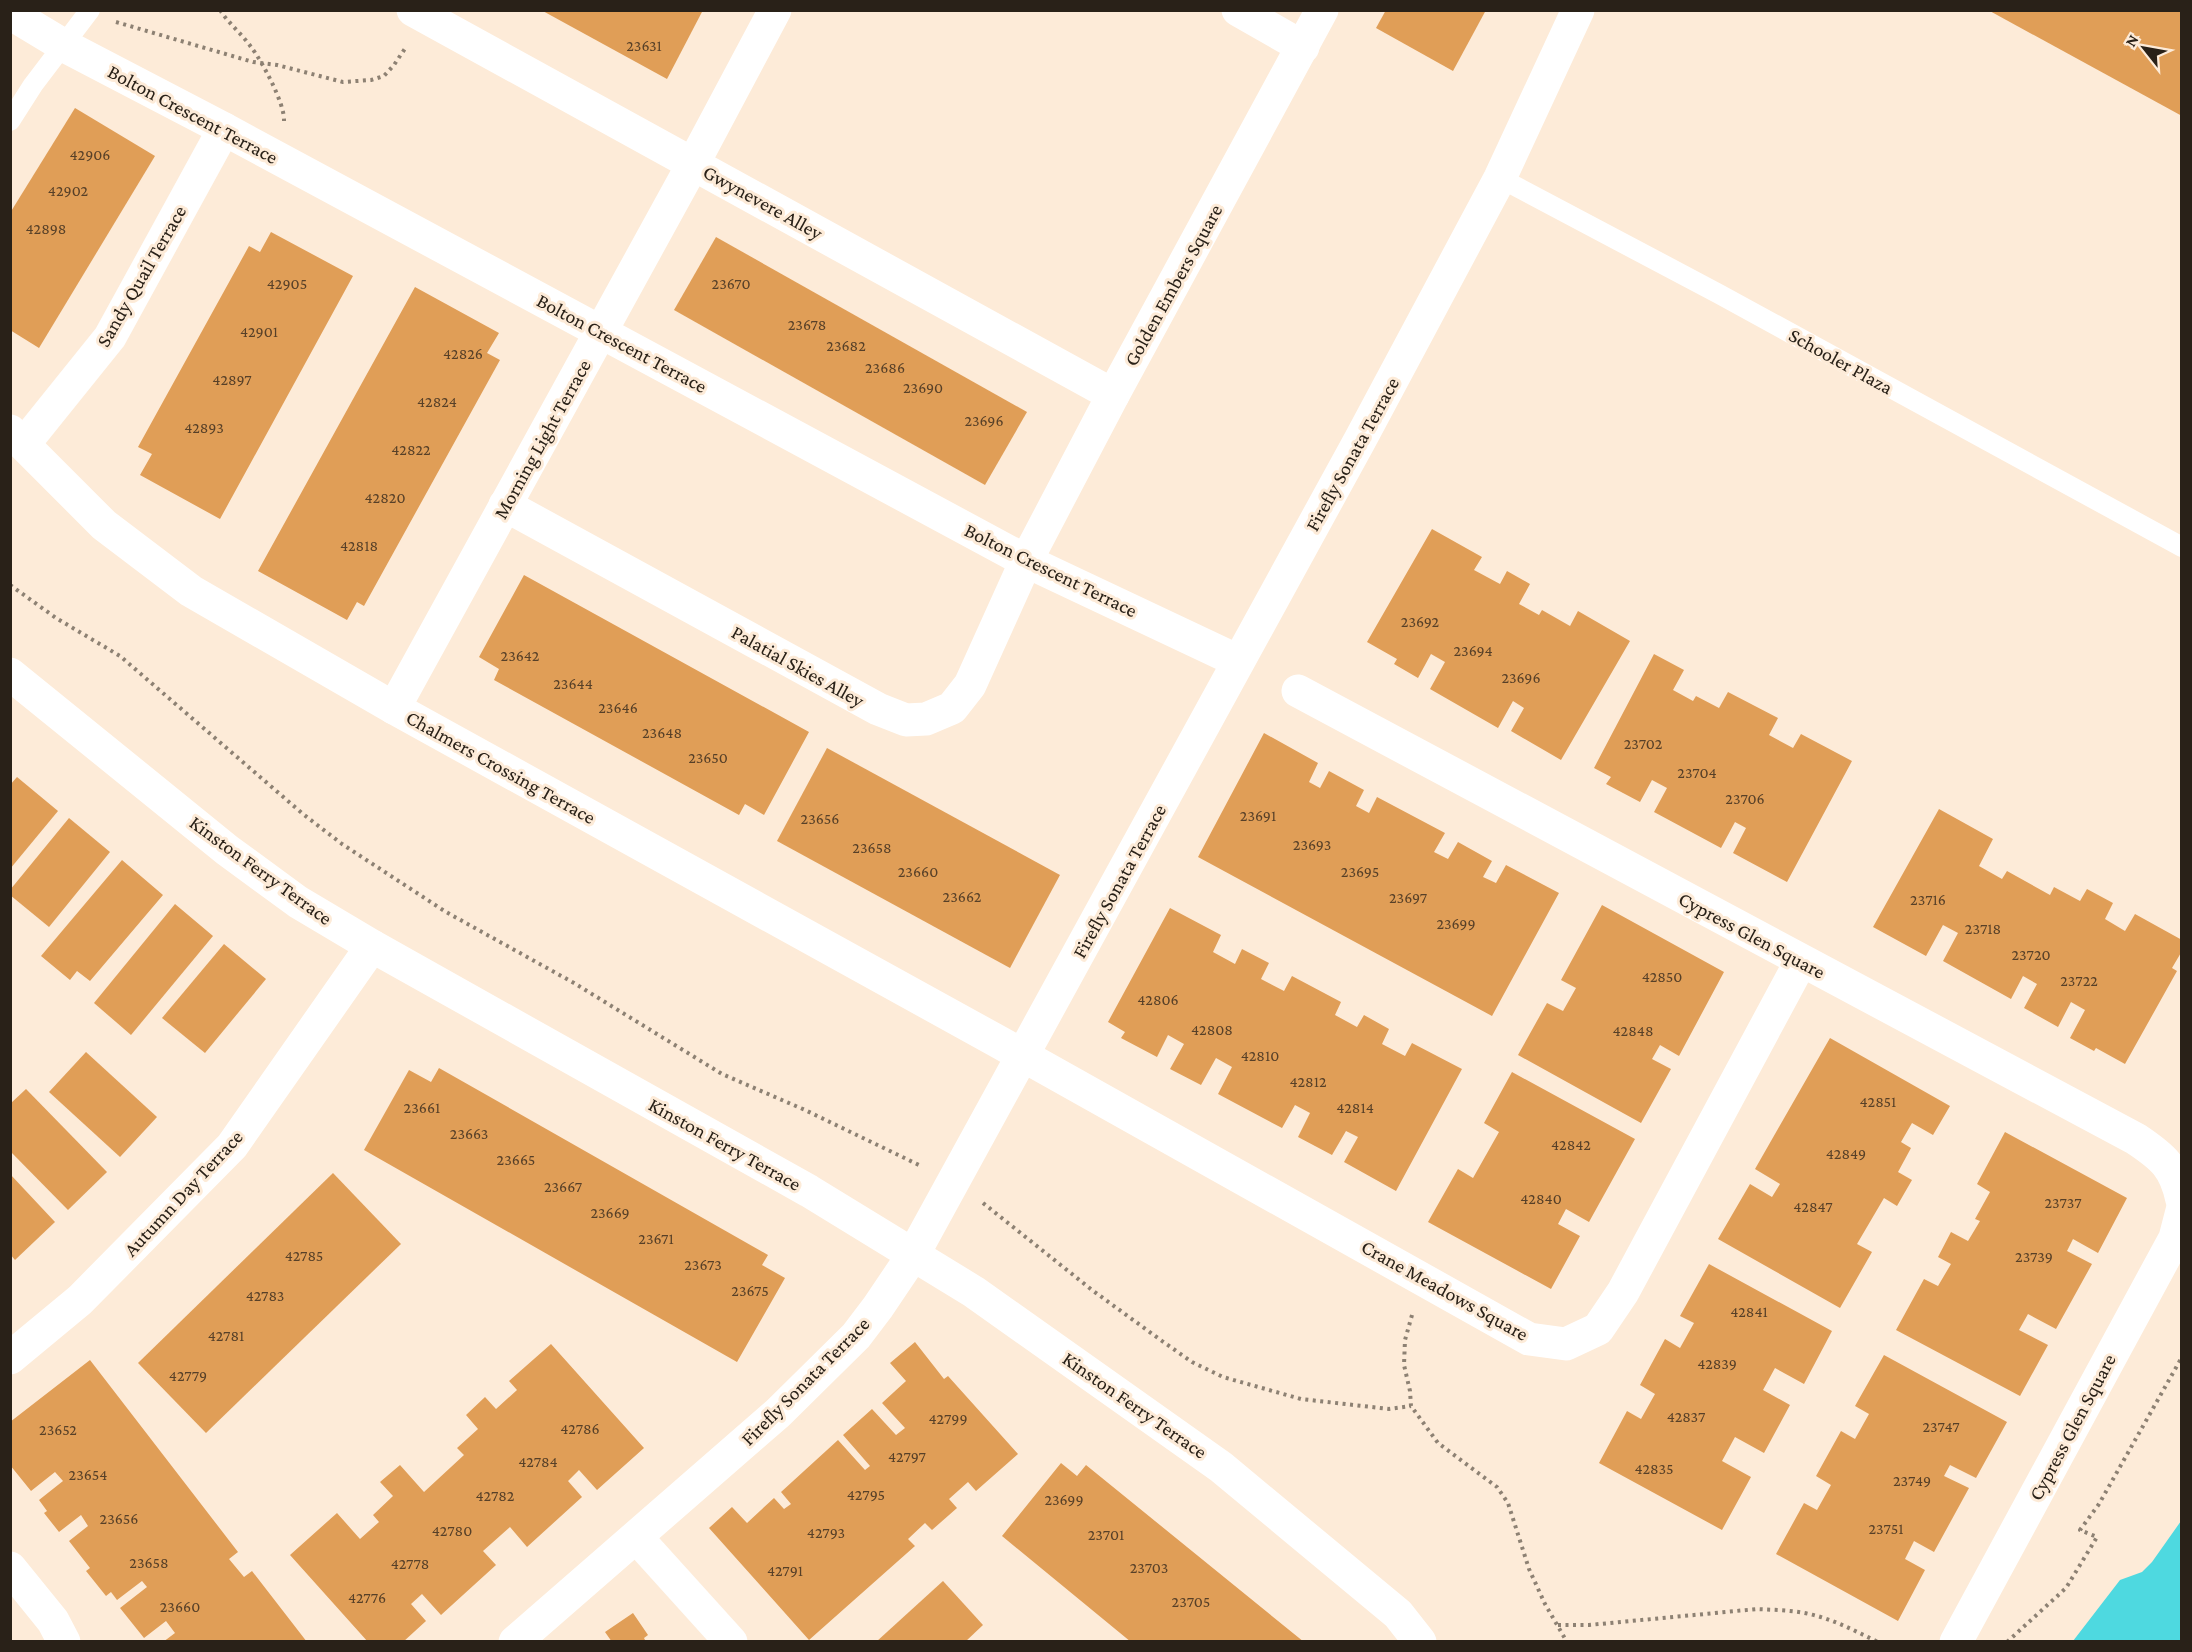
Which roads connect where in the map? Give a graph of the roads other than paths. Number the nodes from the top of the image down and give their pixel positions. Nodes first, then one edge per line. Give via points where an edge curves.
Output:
1 (90, 10) edge
2 (775, 10) edge
3 (1238, 10) edge
4 (1322, 10) edge
5 (1578, 10) edge
6 (10, 13) edge
7 (417, 13) edge
8 (63, 45) junction
9 (1303, 47) junction
10 (10, 122) edge
11 (224, 129) junction
12 (693, 164) junction
13 (1500, 178) junction
14 (601, 331) junction
15 (1113, 395) junction
16 (17, 437) edge
17 (505, 505) junction
18 (2181, 547) edge
19 (1026, 561) junction
20 (1238, 661) junction
21 (10, 674) edge
22 (1298, 691) dead end
23 (394, 708) junction
24 (372, 946) junction
25 (1801, 962) junction
26 (1024, 1056) junction
27 (2181, 1200) edge
28 (2181, 1211) edge
29 (913, 1255) junction
30 (10, 1358) edge
31 (637, 1538) junction
32 (10, 1568) edge
33 (64, 1641) edge
34 (514, 1641) edge
35 (731, 1641) edge
36 (1420, 1641) edge
37 (1956, 1641) edge

1 - 8 lane
2 - 12 street, Morning Light Terrace
3 - 9 street
4 - 9 street, Golden Embers Square
5 - 13 street, Firefly Sonata Terrace
6 - 8 street, Bolton Crescent Terrace
7 - 12 street, Gwynevere Alley
8 - 10 lane
8 - 11 street, Bolton Crescent Terrace
9 - 15 street, Golden Embers Square
11 - 14 street, Bolton Crescent Terrace
11 - 16 street, Sandy Quail Terrace via 110,337
12 - 14 street, Morning Light Terrace
12 - 15 street, Gwynevere Alley
13 - 18 lane, Schooler Plaza
13 - 20 street, Firefly Sonata Terrace
14 - 17 street, Morning Light Terrace
14 - 19 street, Bolton Crescent Terrace
15 - 19 street, Golden Embers Square
16 - 23 street, Chalmers Crossing Terrace via 104,525 191,591
17 - 19 street, Palatial Skies Alley via 878,709 906,720 926,719 952,708 970,685
17 - 23 street, Morning Light Terrace
19 - 20 street, Bolton Crescent Terrace
20 - 26 street, Firefly Sonata Terrace
21 - 24 street, Kinston Ferry Terrace via 227,850 298,902
22 - 25 street, Cypress Glen Square
23 - 26 street, Chalmers Crossing Terrace
24 - 29 street, Kinston Ferry Terrace via 809,1191
24 - 30 street, Autumn Day Terrace via 232,1146 80,1300
25 - 26 street, Crane Meadows Square via 1623,1293 1598,1329 1566,1344 1530,1339
25 - 27 street, Cypress Glen Square via 2136,1139 2159,1155 2177,1181
26 - 29 street, Firefly Sonata Terrace
28 - 37 street, Cypress Glen Square via 2175,1238
29 - 31 street, Firefly Sonata Terrace via 856,1336 778,1413
29 - 36 street, Kinston Ferry Terrace via 974,1292 1221,1467 1398,1614
31 - 34 street, Firefly Sonata Terrace
31 - 35 street
32 - 33 street

